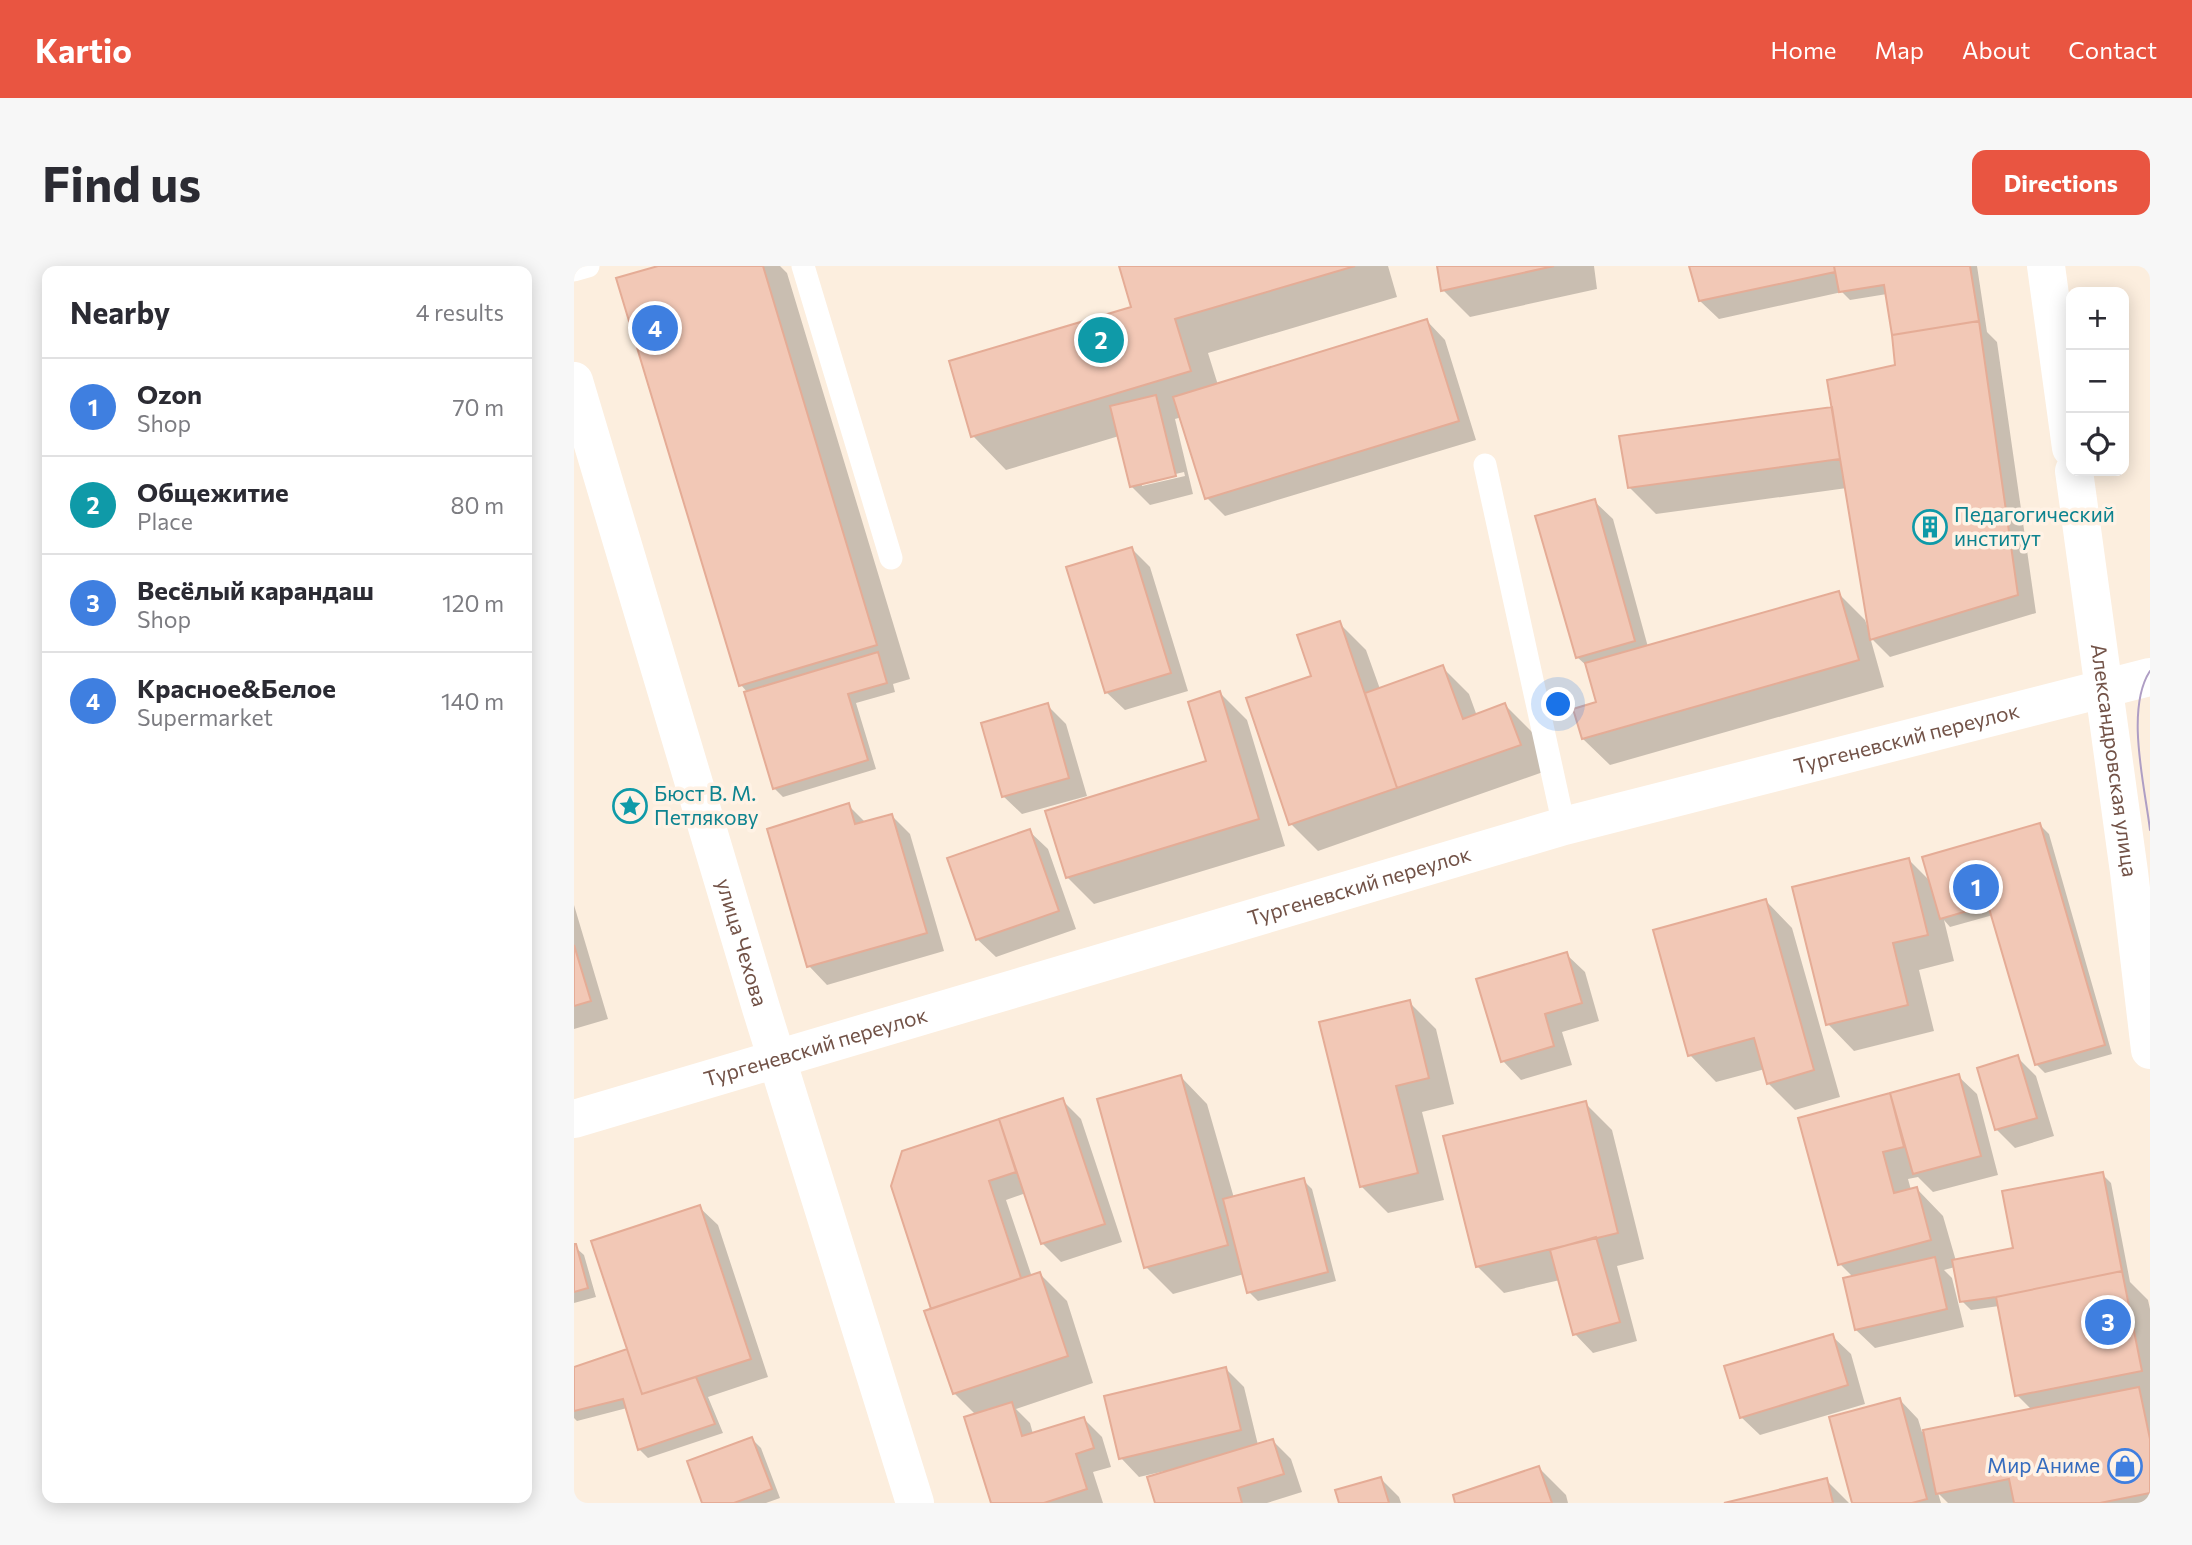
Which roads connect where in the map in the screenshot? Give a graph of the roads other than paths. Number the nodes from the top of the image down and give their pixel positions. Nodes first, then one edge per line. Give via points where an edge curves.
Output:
1 (588, 266) edge
2 (803, 266) edge
3 (2046, 266) edge
4 (574, 270) edge
5 (574, 381) edge
6 (2066, 413) edge
7 (1485, 465) dead end
8 (2075, 476) edge
9 (891, 558) dead end
10 (2150, 677) edge
11 (2105, 690) junction
12 (1564, 826) junction
13 (2150, 1050) edge
14 (779, 1060) junction
15 (574, 1119) edge
16 (915, 1503) edge

1 - 4 lane
2 - 9 lane
3 - 6 street
5 - 14 street, улица Чехова
7 - 12 lane
8 - 11 street, Александровская улица
10 - 11 street, Тургеневский переулок
11 - 12 street, Тургеневский переулок
11 - 13 street, Александровская улица
12 - 14 street, Тургеневский переулок
14 - 15 street, Тургеневский переулок
14 - 16 street, улица Чехова

